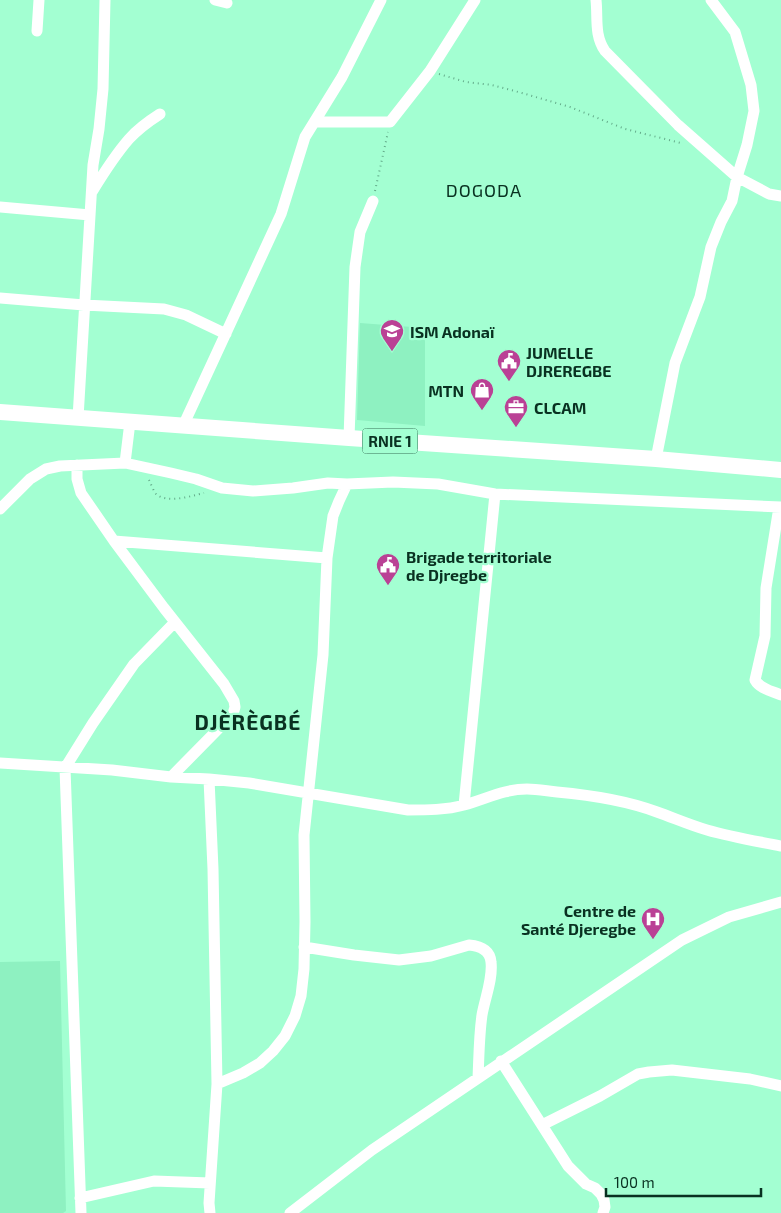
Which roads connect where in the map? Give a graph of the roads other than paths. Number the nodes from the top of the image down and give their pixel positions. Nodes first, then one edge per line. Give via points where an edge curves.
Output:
1 (39, 0) edge
2 (106, 0) edge
3 (215, 0) edge
4 (381, 0) edge
5 (475, 0) edge
6 (596, 0) edge
7 (711, 0) edge
8 (227, 4) dead end
9 (37, 31) dead end
10 (160, 114) dead end
11 (315, 122) junction
12 (737, 177) junction
13 (91, 193) junction
14 (781, 196) edge
15 (373, 201) road end
16 (0, 207) edge
17 (0, 212) edge
18 (90, 215) junction
19 (0, 298) edge
20 (84, 304) junction
21 (226, 334) junction
22 (0, 412) edge
23 (78, 418) junction
24 (130, 422) junction
25 (183, 426) junction
26 (349, 438) junction
27 (656, 459) junction
28 (125, 463) junction
29 (77, 465) junction
30 (781, 470) edge
31 (347, 484) junction
32 (495, 494) junction
33 (780, 507) edge
34 (0, 509) edge
35 (114, 541) junction
36 (326, 558) junction
37 (175, 622) junction
38 (781, 695) edge
39 (0, 763) edge
40 (65, 768) junction
41 (171, 777) junction
42 (209, 779) junction
43 (309, 794) junction
44 (464, 805) junction
45 (781, 845) edge
46 (781, 902) edge
47 (304, 947) junction
48 (502, 1061) junction
49 (478, 1078) junction
50 (217, 1084) junction
51 (781, 1086) edge
52 (542, 1125) junction
53 (210, 1183) junction
54 (80, 1198) junction
55 (81, 1213) edge
56 (210, 1213) edge
57 (290, 1213) edge
58 (603, 1213) edge

1 - 9 street
2 - 13 street via 103,89
3 - 8 street
4 - 11 street
5 - 11 street via 430,71 390,122
6 - 12 street via 597,35 605,51 678,125
7 - 12 street via 735,32 751,85 754,111 748,145
10 - 13 street via 129,139
11 - 21 street via 305,137 281,214
12 - 14 street via 769,194
12 - 27 street via 732,201 710,247 700,296 675,363
13 - 18 street
15 - 26 street via 360,232 355,267
16 - 17 street
16 - 18 street
18 - 20 street
19 - 20 street
20 - 21 street via 164,308
20 - 23 street
21 - 25 street
22 - 23 highway, RNIE 1
23 - 24 highway, RNIE 1
24 - 25 highway, RNIE 1
24 - 28 street
25 - 26 highway, RNIE 1
26 - 27 highway, RNIE 1
27 - 30 highway, RNIE 1
28 - 29 street
28 - 31 street via 222,488 253,491
29 - 34 street via 46,469 30,479
29 - 35 street via 76,480 81,492
31 - 32 street via 438,484
31 - 36 street via 333,516
32 - 33 street
32 - 44 street
33 - 38 street via 766,588 765,636 755,680 761,688
35 - 36 street
35 - 37 street
36 - 43 street via 323,655
37 - 40 street via 134,664
37 - 41 street via 224,684 235,707 233,714
39 - 40 street
40 - 41 street
40 - 54 street
41 - 42 street
42 - 43 street
42 - 50 street
43 - 44 street via 408,810
43 - 47 street via 304,835
44 - 45 street via 515,790 585,795 656,811 708,830
46 - 48 street via 730,917 682,940
47 - 49 street via 399,960 432,956 469,945 488,952 491,976 482,1016
47 - 50 street via 300,996 285,1036 260,1062
48 - 49 street
48 - 52 street
49 - 57 street via 372,1150
50 - 53 street
51 - 52 street via 672,1070 649,1072 638,1074
52 - 58 street via 568,1166 601,1194 605,1208
53 - 54 street via 154,1181
53 - 56 street
54 - 55 street

